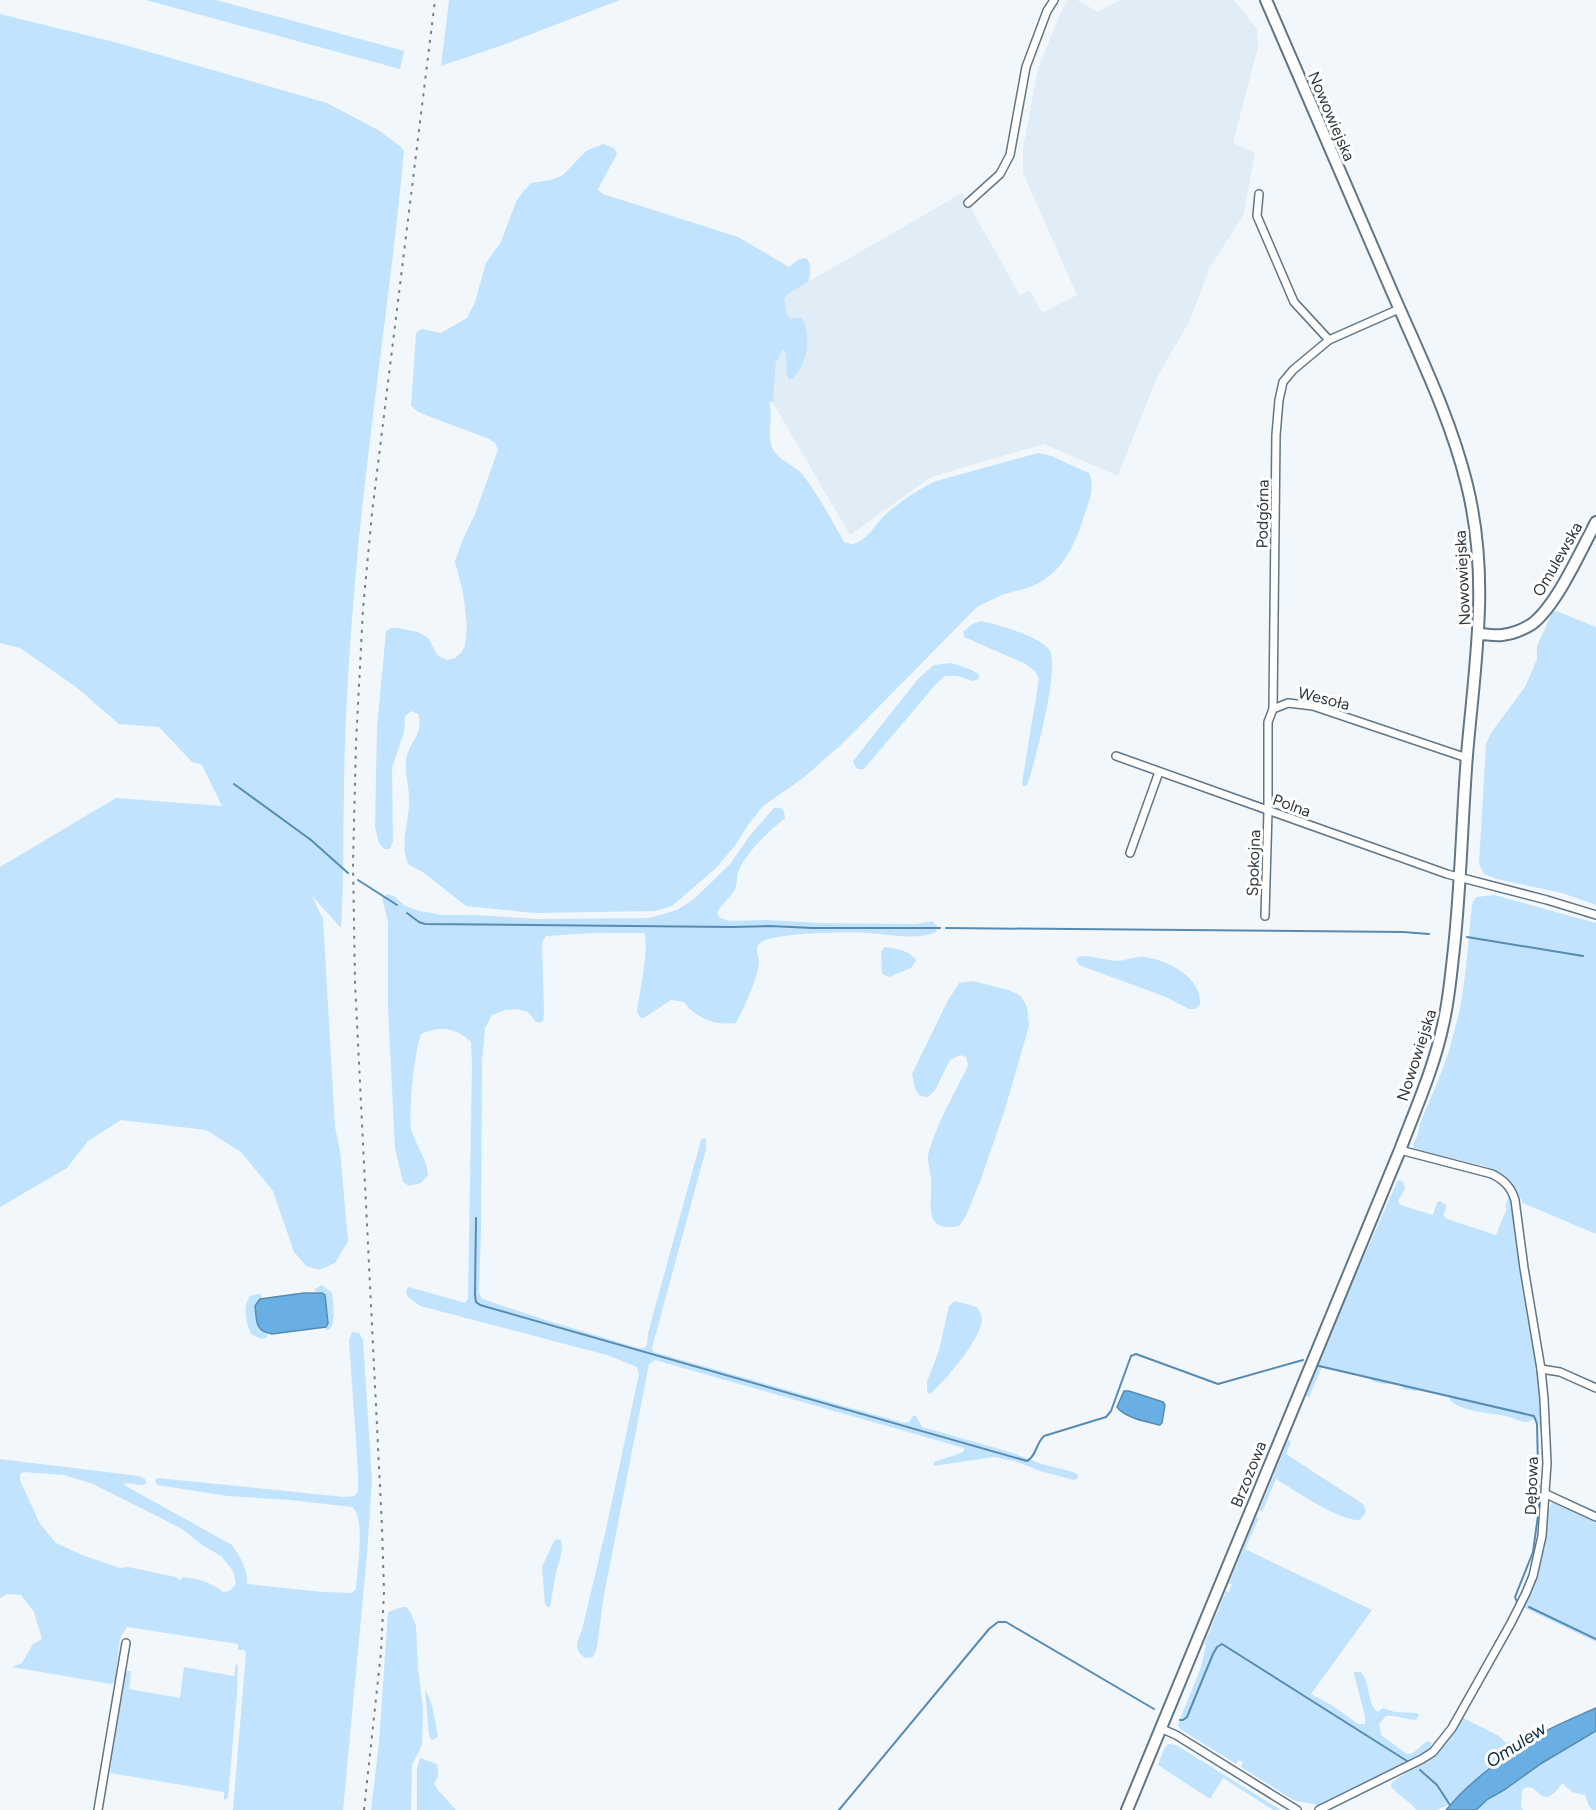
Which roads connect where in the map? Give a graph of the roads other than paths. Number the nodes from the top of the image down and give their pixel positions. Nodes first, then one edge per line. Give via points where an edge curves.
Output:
1 (1054, 0) edge
2 (1266, 0) edge
3 (1259, 194) dead end
4 (968, 203) dead end
5 (1399, 309) junction
6 (1329, 340) junction
7 (1596, 522) edge
8 (1479, 634) junction
9 (1273, 709) junction
10 (1116, 756) dead end
11 (1467, 759) junction
12 (1159, 772) junction
13 (1268, 811) junction
14 (1130, 853) dead end
15 (1460, 877) junction
16 (1596, 915) edge
17 (1265, 916) dead end
18 (1400, 1150) junction
19 (1541, 1369) junction
20 (1596, 1388) edge
21 (1546, 1494) junction
22 (1596, 1516) edge
23 (126, 1643) dead end
24 (1160, 1728) junction
25 (98, 1810) edge
26 (1126, 1810) edge
27 (1297, 1810) edge
28 (1319, 1810) edge

1 - 4 street via 1026,67 1010,155 1000,174
2 - 5 main road, Nowowiejska
3 - 6 street via 1257,216 1294,302
5 - 6 street, Podgórna
5 - 8 main road, Nowowiejska via 1446,420 1467,484 1478,549
6 - 9 street, Podgórna via 1293,370 1283,382 1279,400
7 - 8 main road, Omulewska via 1552,602 1533,623 1501,636
8 - 11 main road, Nowowiejska
9 - 11 street, Wesoła via 1288,703 1313,706
9 - 13 street, Wesoła via 1268,722
10 - 12 street, Polna
11 - 15 main road, Nowowiejska
12 - 13 street, Polna
12 - 14 street
13 - 15 street, Polna
13 - 17 street, Spokojna
15 - 16 street, Polna
15 - 18 main road, Nowowiejska via 1443,1029
18 - 19 street, Dębowa via 1485,1172 1512,1189
18 - 24 main road, Brzozowa
19 - 20 street via 1560,1372
19 - 21 street, Dębowa
21 - 22 street
21 - 28 street, Dębowa via 1538,1557 1526,1593 1452,1728 1426,1756
23 - 25 street
24 - 26 main road, Brzozowa
24 - 27 street

